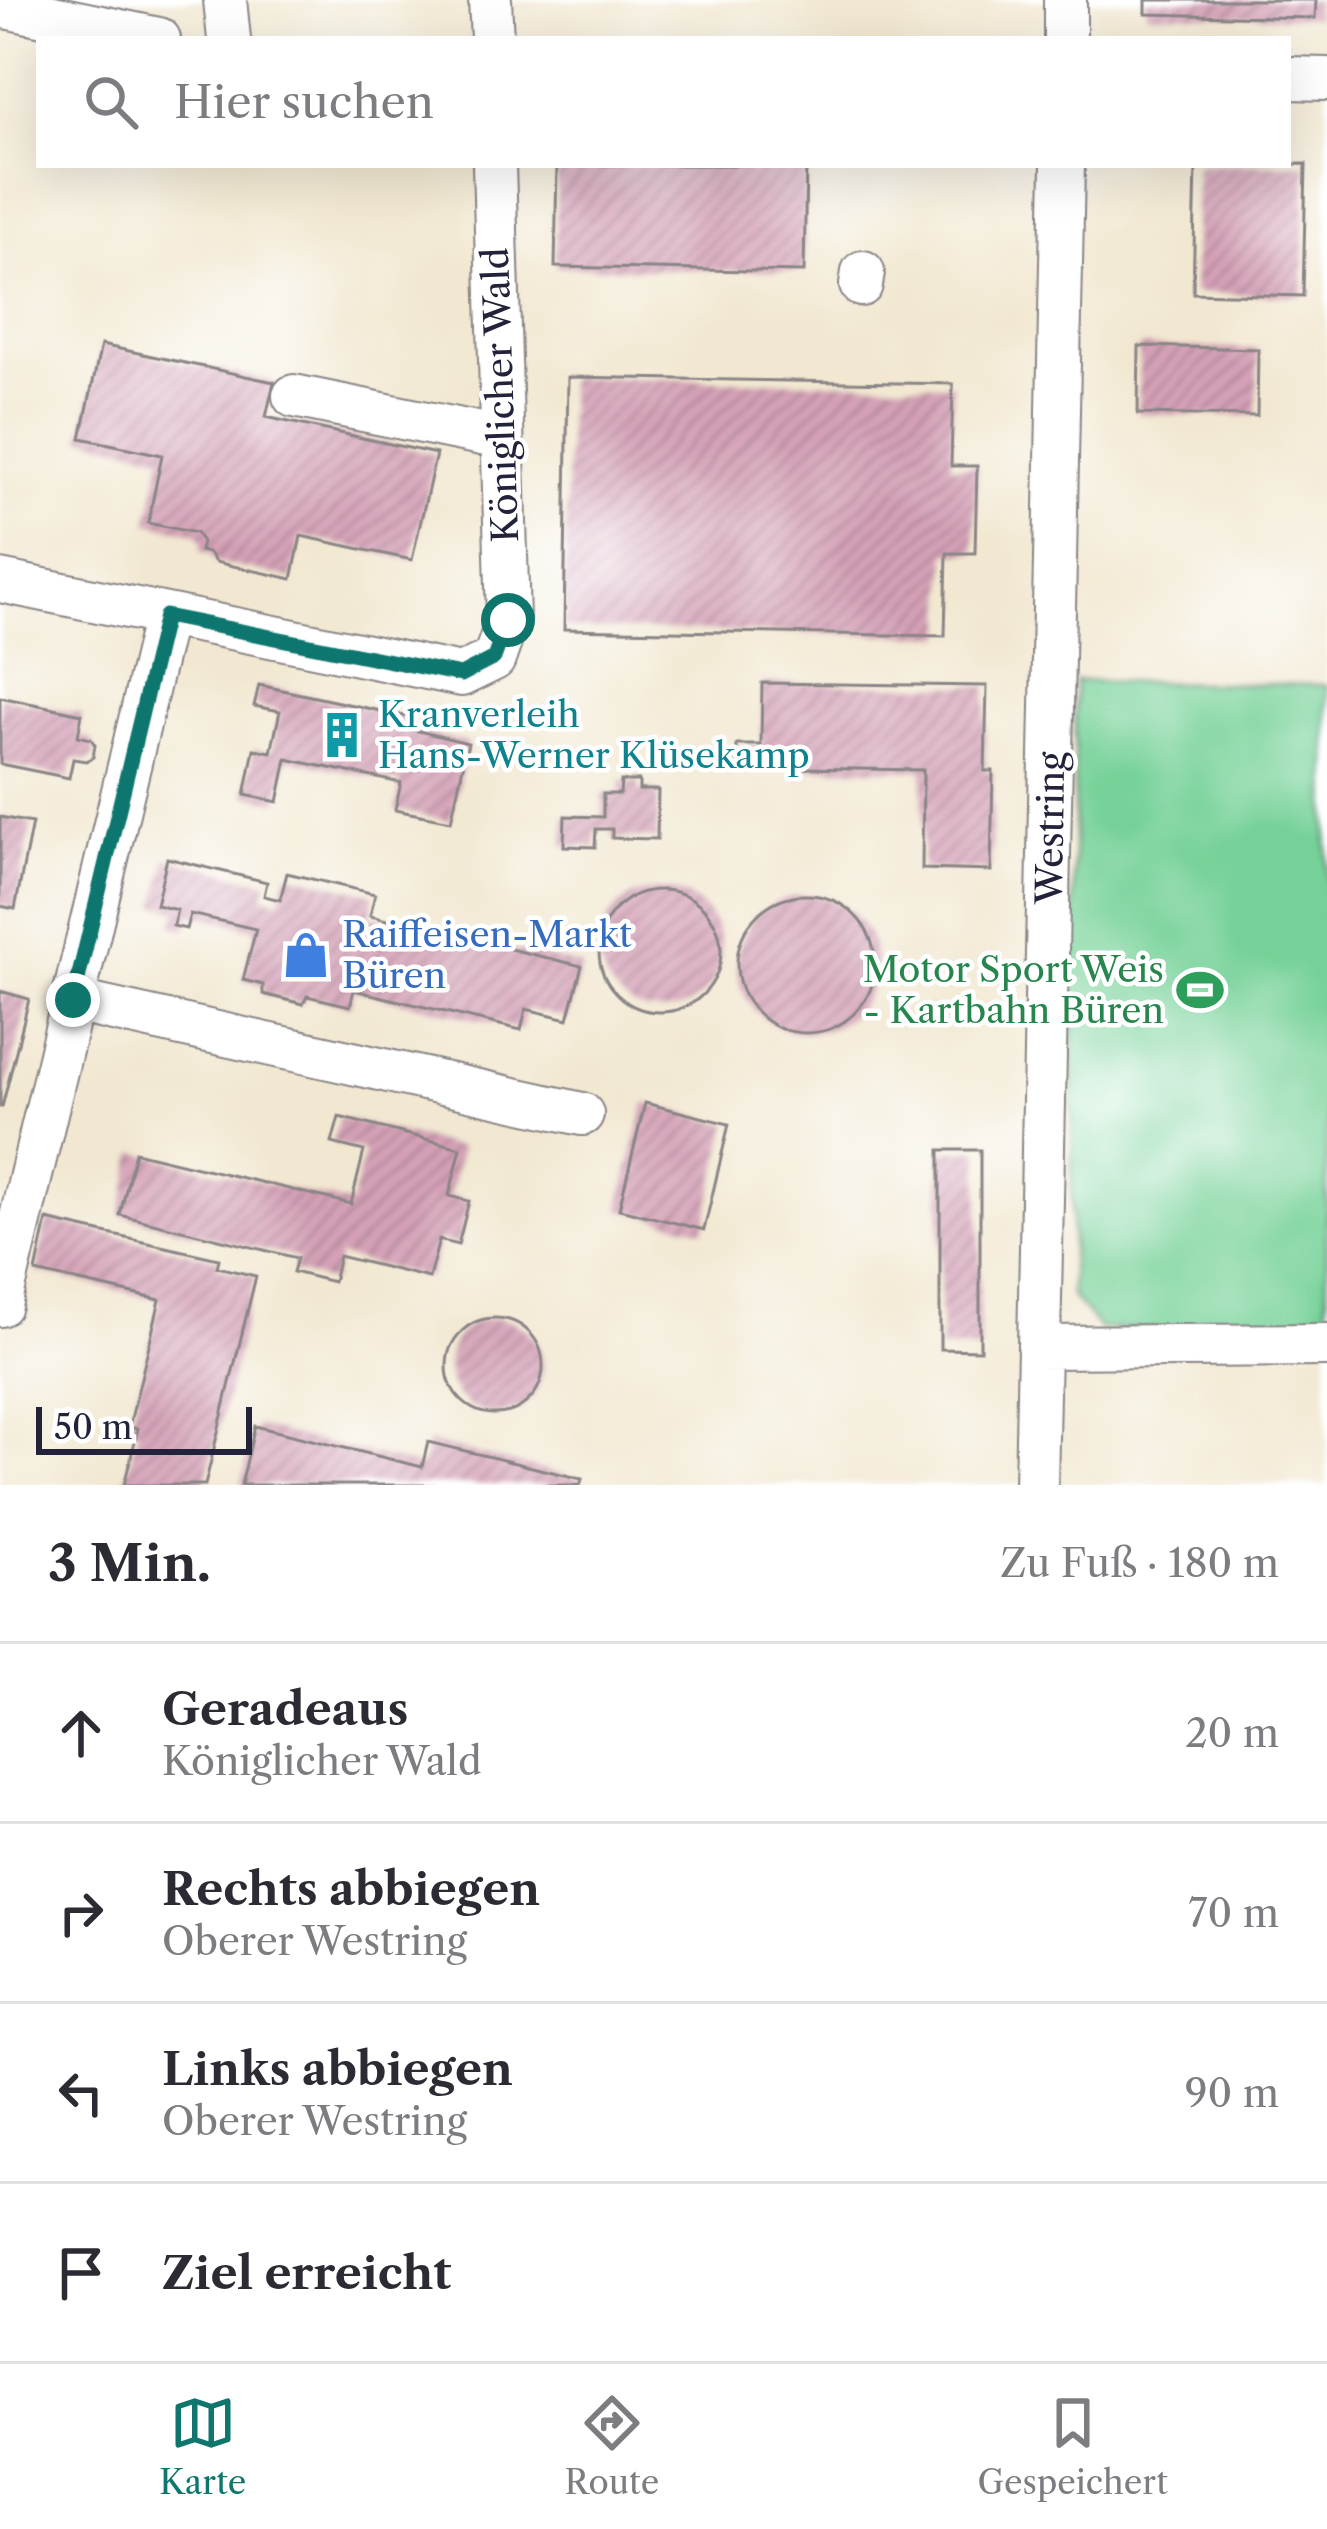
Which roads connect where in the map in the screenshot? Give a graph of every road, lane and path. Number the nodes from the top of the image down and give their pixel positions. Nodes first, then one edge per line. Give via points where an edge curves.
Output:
1 (225, 0) edge
2 (490, 0) edge
3 (1065, 0) edge
4 (0, 6) edge
5 (145, 36) edge
6 (229, 36) edge
7 (491, 36) edge
8 (1065, 36) edge
9 (1291, 78) edge
10 (1327, 79) edge
11 (494, 168) edge
12 (1063, 168) edge
13 (294, 396) dead end
14 (501, 438) junction
15 (0, 581) edge
16 (165, 616) junction
17 (73, 1000) junction
18 (582, 1114) dead end
19 (0, 1305) edge
20 (1327, 1345) edge
21 (1039, 1347) junction
22 (1036, 1485) edge

1 - 6 street
2 - 7 street
3 - 8 street
4 - 5 street
9 - 10 street
11 - 14 street, Königlicher Wald
12 - 21 street, Westring
13 - 14 street
14 - 16 street, Königlicher Wald via 508,620 494,658 461,675
15 - 16 street
16 - 17 street
17 - 18 street
17 - 19 street
20 - 21 street
21 - 22 street, Westring

